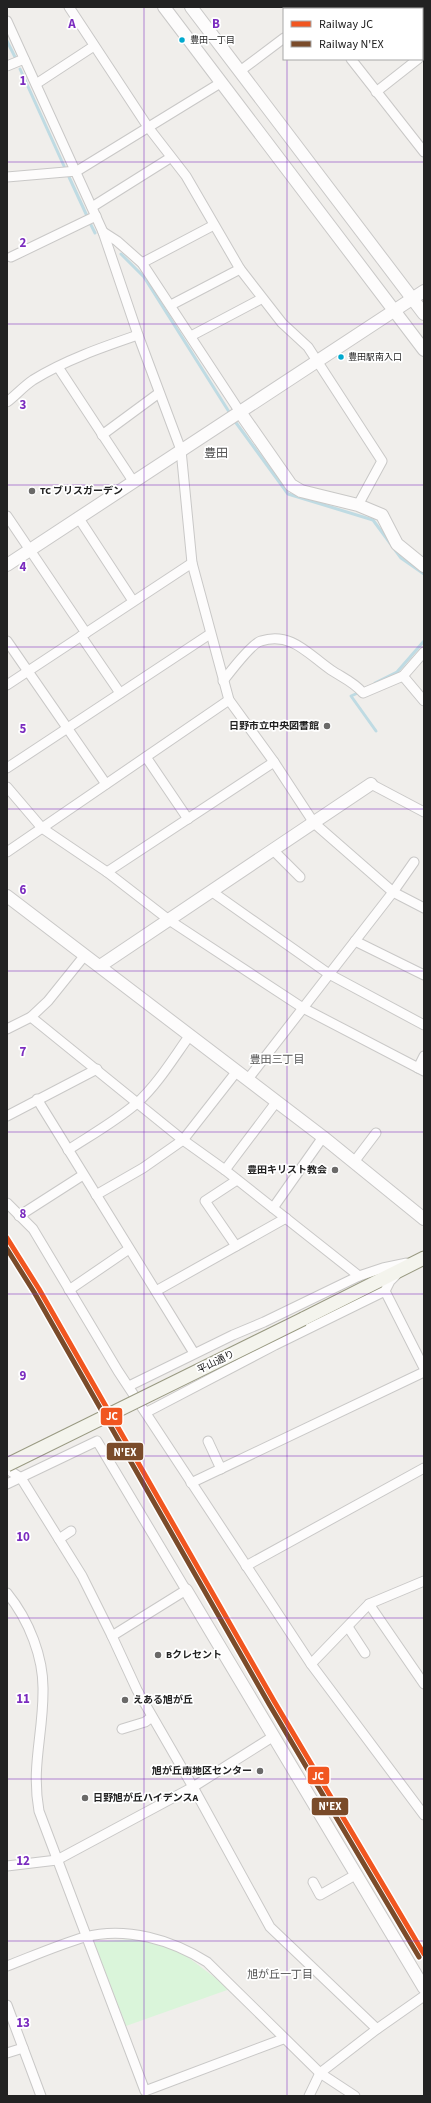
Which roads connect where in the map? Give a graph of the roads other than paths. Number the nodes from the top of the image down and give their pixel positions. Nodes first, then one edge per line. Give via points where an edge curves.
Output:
1 (69, 7) edge
2 (164, 7) edge
3 (191, 7) edge
4 (7, 21) edge
5 (283, 39) edge
6 (94, 46) junction
7 (24, 59) junction
8 (352, 60) edge
9 (417, 60) edge
10 (7, 66) edge
11 (240, 71) junction
12 (222, 82) junction
13 (36, 84) junction
14 (376, 92) junction
15 (148, 127) junction
16 (424, 152) edge
17 (170, 158) junction
18 (77, 171) junction
19 (7, 177) edge
20 (92, 207) junction
21 (96, 216) junction
22 (214, 225) junction
23 (103, 232) junction
24 (11, 257) dead end
25 (142, 263) junction
26 (240, 269) junction
27 (424, 291) edge
28 (261, 299) junction
29 (413, 299) junction
30 (171, 305) junction
31 (394, 312) junction
32 (424, 314) edge
33 (138, 335) junction
34 (191, 336) junction
35 (424, 350) edge
36 (318, 361) junction
37 (58, 367) junction
38 (159, 393) junction
39 (7, 402) edge
40 (239, 412) junction
41 (102, 435) junction
42 (181, 450) junction
43 (133, 481) junction
44 (358, 505) junction
45 (7, 516) edge
46 (78, 517) junction
47 (30, 550) junction
48 (192, 563) junction
49 (7, 565) edge
50 (424, 566) edge
51 (133, 601) junction
52 (210, 634) junction
53 (83, 635) junction
54 (7, 641) edge
55 (424, 652) edge
56 (28, 671) junction
57 (403, 676) junction
58 (223, 681) junction
59 (7, 685) edge
60 (120, 693) junction
61 (229, 700) junction
62 (424, 701) edge
63 (67, 728) junction
64 (146, 757) junction
65 (274, 762) junction
66 (7, 768) edge
67 (106, 784) junction
68 (371, 784) joint
69 (7, 787) edge
70 (424, 812) edge
71 (188, 819) junction
72 (314, 823) junction
73 (42, 828) junction
74 (273, 850) junction
75 (7, 852) edge
76 (414, 862) dead end
77 (108, 872) junction
78 (300, 876) dead end
79 (211, 891) junction
80 (393, 892) junction
81 (7, 896) edge
82 (424, 908) edge
83 (169, 920) junction
84 (355, 941) junction
85 (85, 954) junction
86 (100, 966) junction
87 (329, 974) junction
88 (424, 975) edge
89 (303, 1008) junction
90 (31, 1017) junction
91 (424, 1025) edge
92 (7, 1029) edge
93 (190, 1035) junction
94 (424, 1056) edge
95 (96, 1069) junction
96 (421, 1070) edge
97 (237, 1071) junction
98 (248, 1079) junction
99 (37, 1099) junction
100 (277, 1101) junction
101 (138, 1102) junction
102 (7, 1116) edge
103 (376, 1133) dead end
104 (323, 1136) junction
105 (183, 1140) junction
106 (68, 1150) junction
107 (354, 1162) junction
108 (225, 1170) junction
109 (83, 1175) junction
110 (237, 1180) junction
111 (96, 1195) junction
112 (7, 1203) edge
113 (273, 1208) junction
114 (19, 1216) junction
115 (286, 1218) junction
116 (424, 1219) edge
117 (236, 1246) junction
118 (129, 1249) junction
119 (422, 1259) edge
120 (402, 1270) junction
121 (359, 1276) junction
122 (69, 1290) junction
123 (156, 1291) junction
124 (385, 1291) junction
125 (264, 1322) junction
126 (275, 1345) junction
127 (194, 1354) junction
128 (424, 1368) edge
129 (424, 1372) edge
130 (129, 1386) junction
131 (147, 1412) junction
132 (208, 1441) dead end
133 (7, 1465) edge
134 (424, 1468) edge
135 (7, 1469) edge
136 (221, 1470) junction
137 (21, 1478) junction
138 (191, 1483) junction
139 (7, 1484) edge
140 (71, 1531) dead end
141 (59, 1539) junction
142 (246, 1566) junction
143 (424, 1581) edge
144 (186, 1590) junction
145 (7, 1593) edge
146 (369, 1604) junction
147 (348, 1627) junction
148 (112, 1636) junction
149 (366, 1653) dead end
150 (311, 1664) junction
151 (421, 1673) edge
152 (424, 1684) edge
153 (152, 1717) junction
154 (122, 1729) dead end
155 (274, 1736) junction
156 (193, 1787) junction
157 (424, 1815) edge
158 (57, 1860) junction
159 (7, 1866) edge
160 (357, 1874) junction
161 (313, 1882) dead end
162 (85, 1937) junction
163 (7, 1966) edge
164 (424, 1988) edge
165 (424, 1996) edge
166 (8, 2008) edge
167 (377, 2029) junction
168 (283, 2038) junction
169 (23, 2048) junction
170 (7, 2053) edge
171 (320, 2073) junction
172 (41, 2096) edge
173 (309, 2096) edge
174 (355, 2096) edge

1 - 6 street
2 - 12 street
3 - 11 street
4 - 7 street
5 - 11 street
6 - 13 street
6 - 15 street
7 - 10 street
7 - 13 street
8 - 14 street
9 - 14 street
11 - 29 street
12 - 15 street
12 - 31 street
13 - 18 street
14 - 16 street
15 - 17 street
15 - 18 street
17 - 20 street
17 - 22 street via 186,176
18 - 19 street
18 - 20 street
20 - 21 street
21 - 23 street
21 - 24 street
22 - 25 street
22 - 26 street
23 - 25 street
23 - 33 street
25 - 30 street
26 - 28 street
26 - 30 street
27 - 29 street
28 - 34 street
28 - 36 street via 308,347
29 - 31 street
29 - 32 street
30 - 34 street
31 - 35 street
31 - 36 street
33 - 37 street via 105,346
33 - 38 street
34 - 40 street
36 - 40 street
36 - 44 street via 382,462
37 - 39 street via 33,381
37 - 41 street
38 - 41 street
38 - 42 street
40 - 42 street
40 - 44 street via 291,485 302,491
41 - 43 street
42 - 43 street
42 - 48 street
43 - 46 street
44 - 50 street via 382,515 397,544
45 - 47 street
46 - 47 street
46 - 51 street
47 - 49 street
47 - 53 street
48 - 51 street
48 - 52 street
51 - 53 street
52 - 58 street
52 - 60 street
53 - 56 street
53 - 60 street
54 - 56 street
55 - 57 street
56 - 59 street
56 - 63 street
57 - 58 street via 364,693 297,644 288,639 277,638 259,641
57 - 62 street
58 - 61 street
60 - 63 street
61 - 64 street
61 - 65 street
63 - 66 street
63 - 67 street
64 - 67 street
64 - 71 street
65 - 71 street
65 - 72 street
67 - 73 street
68 - 70 street
68 - 72 street
69 - 73 street
71 - 77 street
72 - 74 street
72 - 80 street
73 - 75 street
73 - 77 street
74 - 78 street
74 - 79 street
76 - 80 street
77 - 83 street
79 - 83 street
79 - 87 street
80 - 82 street
80 - 84 street
81 - 85 street
83 - 86 street
83 - 89 street
84 - 87 street
84 - 88 street
85 - 86 street
85 - 90 street via 48,1001
86 - 93 street
87 - 89 street
87 - 91 street
89 - 96 street
89 - 98 street
90 - 92 street
90 - 95 street
93 - 97 street
93 - 101 street
94 - 96 street
95 - 99 street
95 - 101 street
97 - 98 street
97 - 105 street
98 - 100 street
99 - 102 street
99 - 106 street
100 - 104 street
100 - 108 street
101 - 105 street
101 - 106 street
103 - 107 street
104 - 107 street
104 - 113 street
105 - 108 street
105 - 111 street via 143,1168
106 - 109 street
107 - 116 street
108 - 110 street
109 - 111 street
109 - 114 street
110 - 113 street
110 - 117 street via 206,1201
111 - 118 street
112 - 114 street
113 - 115 street
114 - 122 street via 33,1229
115 - 117 street
115 - 121 street
117 - 123 street
118 - 122 street
118 - 123 street
119 - 120 main road, 平山通り
119 - 121 street
120 - 124 street via 390,1281
120 - 133 main road, 平山通り, bridge
121 - 125 street
122 - 130 street
123 - 127 street
124 - 126 street
124 - 128 street
125 - 126 street
125 - 127 street
126 - 131 street
127 - 130 street
129 - 136 street
130 - 131 street
131 - 138 street
132 - 136 street
134 - 142 street
135 - 137 street
136 - 138 street
137 - 139 street
137 - 141 street
137 - 144 street via 97,1441
138 - 142 street
140 - 141 street
141 - 148 street via 82,1576
142 - 150 street
143 - 146 street
144 - 148 street
144 - 155 street
145 - 158 street via 34,1639 43,1677 43,1709 36,1758 36,1794 44,1828
146 - 147 street
146 - 151 street
147 - 149 street
147 - 150 street
148 - 153 street via 136,1690
150 - 157 street
151 - 152 street
153 - 154 street via 145,1722
153 - 156 street
155 - 156 street
155 - 160 street
156 - 158 street
156 - 167 street via 270,1927
158 - 159 street
158 - 162 street
160 - 161 street via 320,1895
160 - 164 street
162 - 163 street
162 - 168 street via 110,1933 135,1934 189,1951 207,1962
162 - 168 street via 145,2091
165 - 167 street
166 - 169 street
167 - 171 street
168 - 171 street
169 - 170 street
169 - 172 street
171 - 173 street
171 - 174 street

